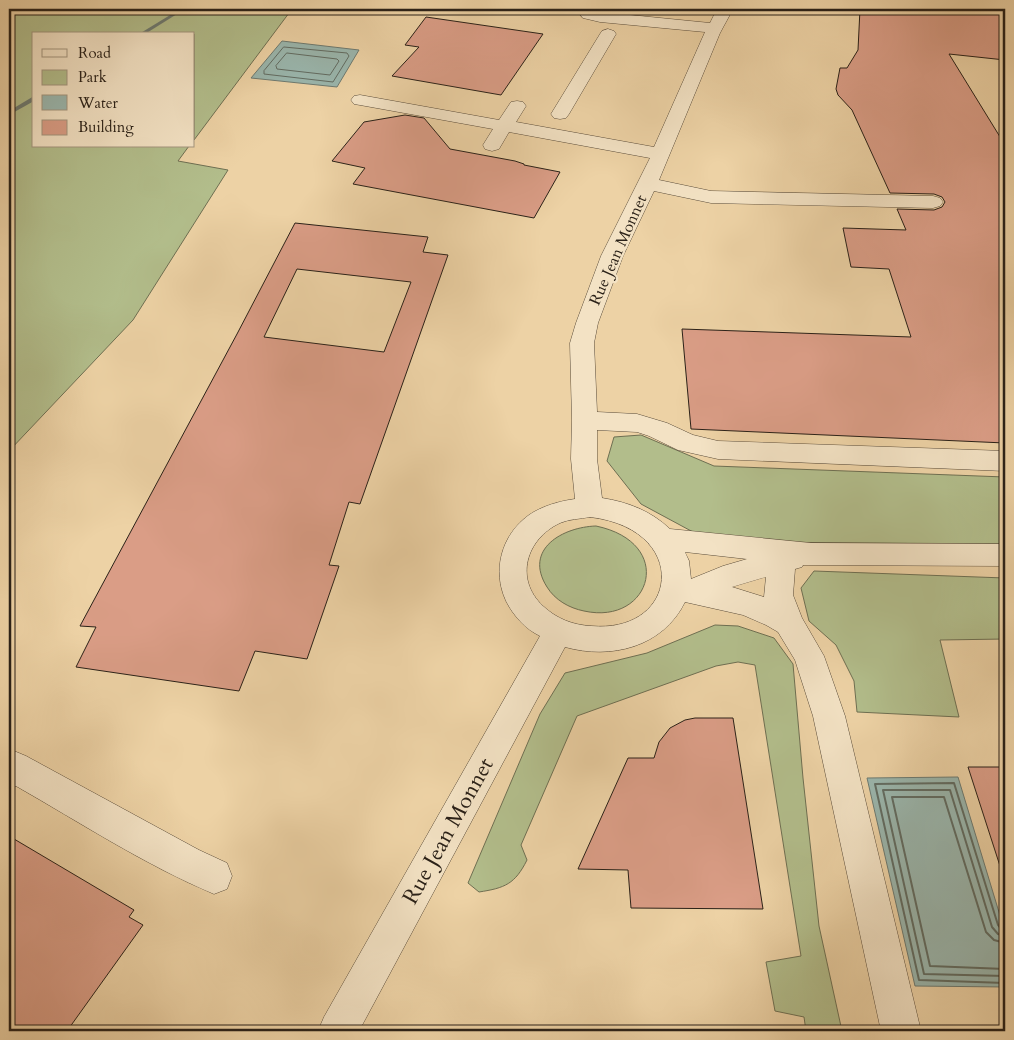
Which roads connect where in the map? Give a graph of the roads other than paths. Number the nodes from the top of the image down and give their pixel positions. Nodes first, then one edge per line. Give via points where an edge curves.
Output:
1 (583, 9) edge
2 (724, 9) edge
3 (715, 28) junction
4 (608, 34) dead end
5 (360, 100) dead end
6 (517, 106) dead end
7 (560, 114) dead end
8 (504, 126) junction
9 (492, 145) dead end
10 (661, 154) junction
11 (648, 184) junction
12 (933, 202) dead end
13 (585, 420) junction
14 (1005, 461) edge
15 (590, 507) junction
16 (663, 539) junction
17 (810, 554) junction
18 (1005, 555) edge
19 (782, 561) junction
20 (683, 595) junction
21 (789, 623) junction
22 (558, 632) junction
23 (9, 773) edge
24 (214, 876) dead end
25 (338, 1031) edge
26 (901, 1031) edge

1 - 3 street via 600,17
2 - 3 street, Rue Jean Monnet
3 - 10 street, Rue Jean Monnet
4 - 7 street
5 - 8 street
6 - 8 street
8 - 9 street
8 - 10 street
10 - 11 street, Rue Jean Monnet
11 - 12 street via 711,197
11 - 13 street, Rue Jean Monnet via 612,256 587,323 582,343
13 - 14 street via 637,423 687,443 718,450
13 - 15 street, Rue Jean Monnet via 584,459
15 - 16 street via 611,509 631,516
15 - 22 street via 548,516 520,543 513,560 513,580 521,601 536,618
16 - 17 street
16 - 20 street via 672,553 677,568 677,584
17 - 18 street
17 - 19 street
19 - 20 street via 733,574
19 - 21 street via 778,595
20 - 21 street via 738,600
20 - 22 street via 660,618 639,632 613,640 584,640
21 - 26 street via 809,656 829,716
22 - 25 street, Rue Jean Monnet
23 - 24 street via 14,767

